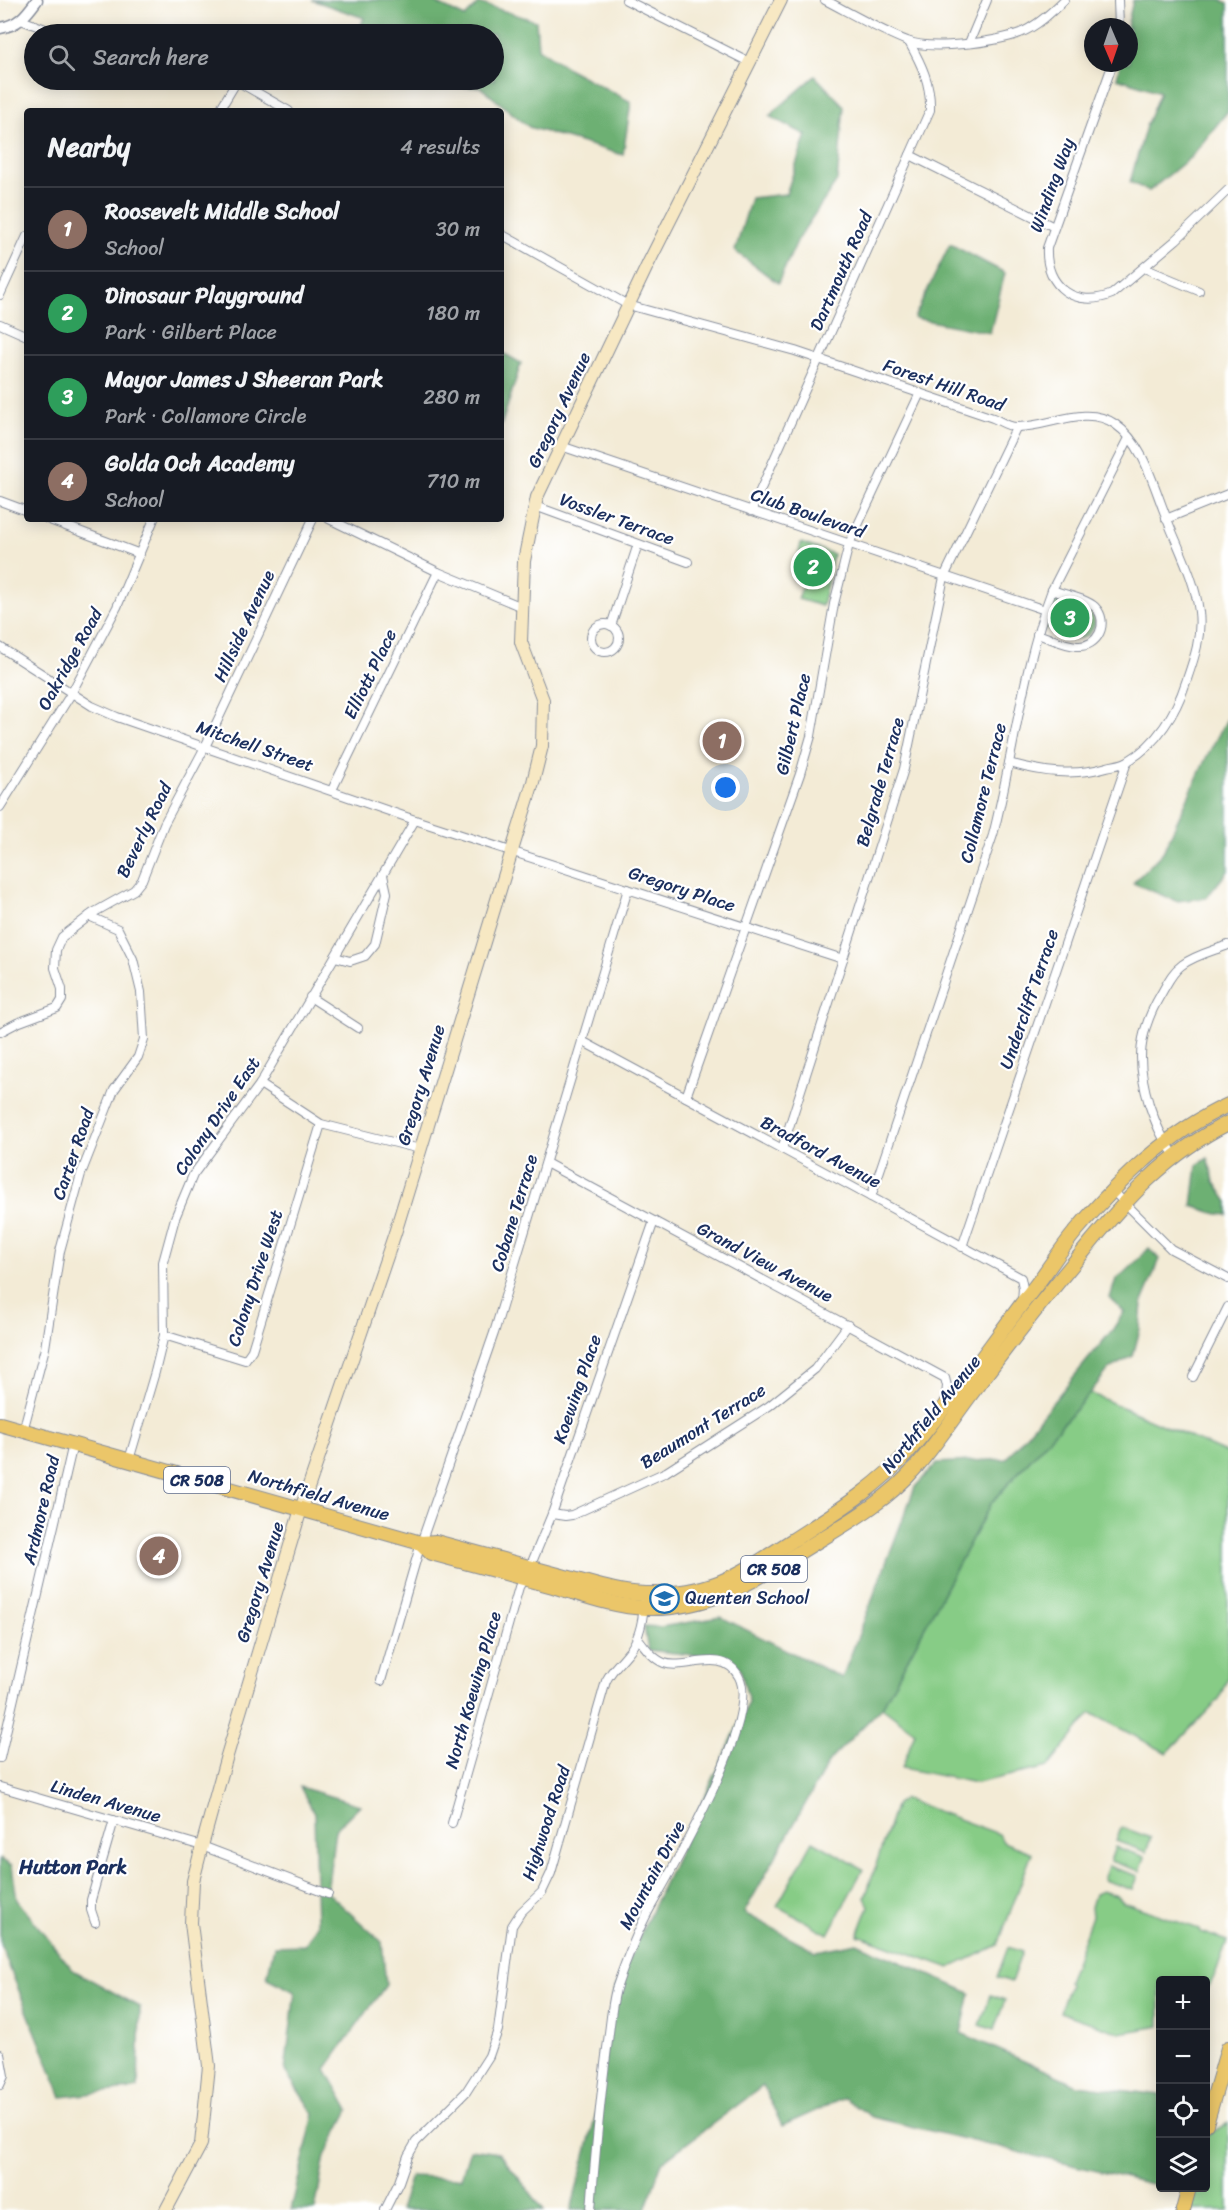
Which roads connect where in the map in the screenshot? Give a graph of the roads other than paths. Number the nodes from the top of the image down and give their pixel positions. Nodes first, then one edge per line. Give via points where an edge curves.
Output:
1 (37, 0) edge
2 (628, 0) edge
3 (781, 0) edge
4 (825, 0) edge
5 (987, 0) edge
6 (1064, 0) edge
7 (1118, 0) edge
8 (1119, 18) edge
9 (21, 20) junction
10 (32, 24) edge
11 (0, 28) edge
12 (909, 42) junction
13 (969, 43) junction
14 (749, 62) junction
15 (1110, 72) edge
16 (231, 90) edge
17 (253, 90) edge
18 (221, 108) edge
19 (284, 108) edge
20 (910, 155) junction
21 (1228, 190) edge
22 (1054, 227) junction
23 (504, 236) edge
24 (24, 243) edge
25 (1144, 268) junction
26 (1199, 291) dead end
27 (0, 295) edge
28 (628, 305) junction
29 (0, 324) edge
30 (24, 335) edge
31 (820, 360) junction
32 (920, 393) junction
33 (1016, 428) junction
34 (1129, 438) junction
35 (561, 446) junction
36 (1228, 494) edge
37 (0, 501) edge
38 (535, 506) junction
39 (24, 510) edge
40 (751, 511) junction
41 (1166, 519) junction
42 (55, 522) edge
43 (153, 522) edge
44 (312, 522) edge
45 (335, 522) edge
46 (638, 544) junction
47 (849, 544) junction
48 (140, 554) junction
49 (688, 562) dead end
50 (438, 572) junction
51 (944, 577) junction
52 (1052, 590) junction
53 (522, 607) junction
54 (1045, 610) junction
55 (611, 626) dead end
56 (1037, 634) junction
57 (0, 647) edge
58 (72, 694) junction
59 (205, 747) junction
60 (1127, 762) junction
61 (1009, 763) junction
62 (332, 790) junction
63 (0, 807) edge
64 (415, 820) junction
65 (511, 851) junction
66 (383, 874) junction
67 (628, 889) junction
68 (89, 916) junction
69 (746, 927) junction
70 (1228, 945) edge
71 (335, 957) junction
72 (843, 959) junction
73 (310, 997) junction
74 (358, 1028) dead end
75 (0, 1032) edge
76 (582, 1041) junction
77 (260, 1084) junction
78 (686, 1097) junction
79 (1228, 1105) edge
80 (1228, 1123) edge
81 (321, 1124) junction
82 (1165, 1143) junction
83 (420, 1149) junction
84 (782, 1149) junction
85 (1176, 1156) junction
86 (546, 1163) junction
87 (1113, 1191) junction
88 (871, 1197) junction
89 (1124, 1201) junction
90 (654, 1221) junction
91 (962, 1247) junction
92 (1228, 1279) edge
93 (1041, 1290) junction
94 (1021, 1305) junction
95 (1228, 1307) edge
96 (848, 1325) junction
97 (164, 1335) junction
98 (1193, 1377) dead end
99 (966, 1390) junction
100 (945, 1405) junction
101 (0, 1424) edge
102 (23, 1431) junction
103 (73, 1444) junction
104 (129, 1460) junction
105 (301, 1509) junction
106 (552, 1514) junction
107 (421, 1542) junction
108 (527, 1573) junction
109 (644, 1601) junction
110 (638, 1638) junction
111 (381, 1681) dead end
112 (0, 1758) edge
113 (0, 1787) edge
114 (114, 1820) junction
115 (452, 1823) dead end
116 (202, 1846) junction
117 (328, 1894) dead end
118 (95, 1922) dead end
119 (1228, 2048) edge
120 (0, 2054) edge
121 (0, 2085) edge
122 (1210, 2110) edge
123 (1188, 2192) edge
124 (166, 2210) edge
125 (385, 2210) edge
126 (591, 2210) edge
127 (1183, 2210) edge

1 - 9 street
2 - 14 street
3 - 14 main road, Gregory Avenue
4 - 12 street
5 - 13 street
6 - 13 street via 1049,15 1021,32
7 - 8 street
9 - 10 street
9 - 11 street
12 - 13 street
12 - 20 street, Dartmouth Road via 921,63 931,96 930,110
14 - 28 main road, Gregory Avenue
15 - 22 street, Winding Way
16 - 18 street
17 - 19 street
20 - 22 street
20 - 31 street, Dartmouth Road
21 - 25 street, Winding Way
22 - 25 street, Winding Way via 1047,248 1050,271 1060,287 1076,297 1094,299 1112,294
23 - 28 street, Forest Hill Road
24 - 27 street
25 - 26 street
28 - 31 street, Forest Hill Road
28 - 35 main road, Gregory Avenue
29 - 30 street
31 - 32 street, Forest Hill Road
31 - 40 street, Dartmouth Road
32 - 33 street, Forest Hill Road
32 - 47 street, Gilbert Place
33 - 34 street, Forest Hill Road via 1098,416 1116,425
33 - 51 street, Belgrade Terrace
34 - 41 street, Forest Hill Road via 1142,459
34 - 52 street, Collamore Terrace
35 - 38 main road, Gregory Avenue
35 - 40 street, Club Boulevard
36 - 41 street
37 - 39 street
38 - 46 street, Vossler Terrace
38 - 53 main road, Gregory Avenue via 524,561
40 - 47 street, Club Boulevard
41 - 60 street, Forest Hill Road via 1196,591 1200,633 1181,698 1170,719
42 - 48 street
43 - 48 street, Oakridge Road
44 - 59 street, Hillside Avenue
45 - 50 street
46 - 49 street, Vossler Terrace
46 - 55 street
47 - 51 street, Club Boulevard
47 - 69 street, Gilbert Place via 834,604 811,736
48 - 58 street, Oakridge Road
50 - 53 street
50 - 62 street, Elliott Place
51 - 54 street, Club Boulevard
51 - 72 street, Belgrade Terrace via 904,770
52 - 54 street, Collamore Terrace
52 - 56 street via 1095,608 1102,620 1100,633 1090,643 1077,646
53 - 65 main road, Gregory Avenue via 521,642 543,700 542,746
54 - 56 street, Collamore Terrace
56 - 61 street, Collamore Terrace
57 - 58 street, Mitchell Street
58 - 59 street, Mitchell Street via 117,717
58 - 63 street, Oakridge Road
59 - 62 street, Mitchell Street
59 - 68 street, Beverly Road via 164,824 142,880 134,890
60 - 61 street, Forest Hill Road via 1075,773 1038,771
60 - 91 street, Undercliff Terrace
61 - 88 street, Collamore Terrace via 993,835
62 - 64 street, Mitchell Street
64 - 65 street, Mitchell Street
64 - 66 street, Colony Drive East
65 - 67 street, Gregory Place
65 - 83 main road, Gregory Avenue
66 - 71 street, Colony Drive East
66 - 71 street via 387,893 375,944 365,956 350,961
67 - 69 street, Gregory Place
67 - 76 street, Cobane Terrace
68 - 75 street, Beverly Road via 62,937 56,950 62,988 57,1008
68 - 102 street, Carter Road via 118,929 133,959 141,992 144,1039 138,1057 114,1090 81,1174 60,1251 45,1348
69 - 72 street, Gregory Place
69 - 78 street, Gilbert Place
70 - 82 street via 1198,956 1173,973 1146,1024 1140,1067
71 - 73 street, Colony Drive East
72 - 84 street, Belgrade Terrace
73 - 74 street
73 - 77 street, Colony Drive East
76 - 78 street, Bradford Avenue
76 - 86 street, Cobane Terrace
77 - 81 street
77 - 97 street, Colony Drive East via 193,1175 175,1218 163,1262
78 - 84 street, Bradford Avenue
79 - 82 main road, Northfield Avenue / CR 508 via 1203,1116
80 - 85 main road, Northfield Avenue / CR 508
81 - 83 street
81 - 97 street, Colony Drive West via 252,1350 245,1360
82 - 85 street
82 - 87 main road, Northfield Avenue / CR 508
83 - 105 main road, Gregory Avenue
84 - 88 street, Bradford Avenue
85 - 89 main road, Northfield Avenue / CR 508
86 - 90 street, Grand View Avenue
86 - 107 street, Cobane Terrace via 494,1333
87 - 89 street
87 - 93 main road, Northfield Avenue / CR 508 via 1074,1233
88 - 91 street, Bradford Avenue
89 - 92 street via 1171,1248
89 - 93 main road, Northfield Avenue / CR 508
90 - 96 street, Grand View Avenue
90 - 106 street, Koewing Place
91 - 94 street, Bradford Avenue via 1021,1278
93 - 94 main road, Northfield Avenue / CR 508
93 - 99 main road, Northfield Avenue / CR 508
94 - 99 main road, Northfield Avenue / CR 508
95 - 98 street
96 - 100 street, Grand View Avenue via 945,1378
96 - 106 street, Beaumont Terrace via 815,1369 769,1406 666,1472 572,1515
97 - 104 street, Colony Drive East
99 - 100 main road, Northfield Avenue / CR 508
99 - 109 main road, Northfield Avenue / CR 508 via 916,1468 861,1513 729,1593 686,1605
100 - 109 main road, Northfield Avenue / CR 508 via 908,1452 861,1496 748,1570 705,1588
101 - 102 main road, Northfield Avenue / CR 508
102 - 103 main road, Northfield Avenue / CR 508
103 - 104 main road, Northfield Avenue / CR 508
103 - 112 street, Ardmore Road
104 - 105 main road, Northfield Avenue / CR 508
105 - 107 main road, Northfield Avenue / CR 508
105 - 116 main road, Gregory Avenue
106 - 108 street, Koewing Place
107 - 108 main road, Northfield Avenue / CR 508 via 431,1553
107 - 111 street, Cobane Terrace
108 - 109 main road, Northfield Avenue / CR 508 via 599,1600
108 - 115 street, North Koewing Place via 519,1587
109 - 110 street, Highwood Road
110 - 125 street, Highwood Road via 606,1681 551,1873 542,1892 512,1926 498,2030 489,2056 466,2092 416,2142
110 - 126 street, Mountain Drive via 665,1664 707,1661 728,1666 740,1678 743,1699 735,1734 695,1828 648,1913 615,1992 598,2110
113 - 114 street, Linden Avenue
114 - 116 street, Linden Avenue
114 - 118 street via 91,1900
116 - 117 street, Linden Avenue
116 - 124 main road, Gregory Avenue via 191,1923 209,2066 201,2144
119 - 122 main road
120 - 121 street via 4,2076
123 - 127 main road

